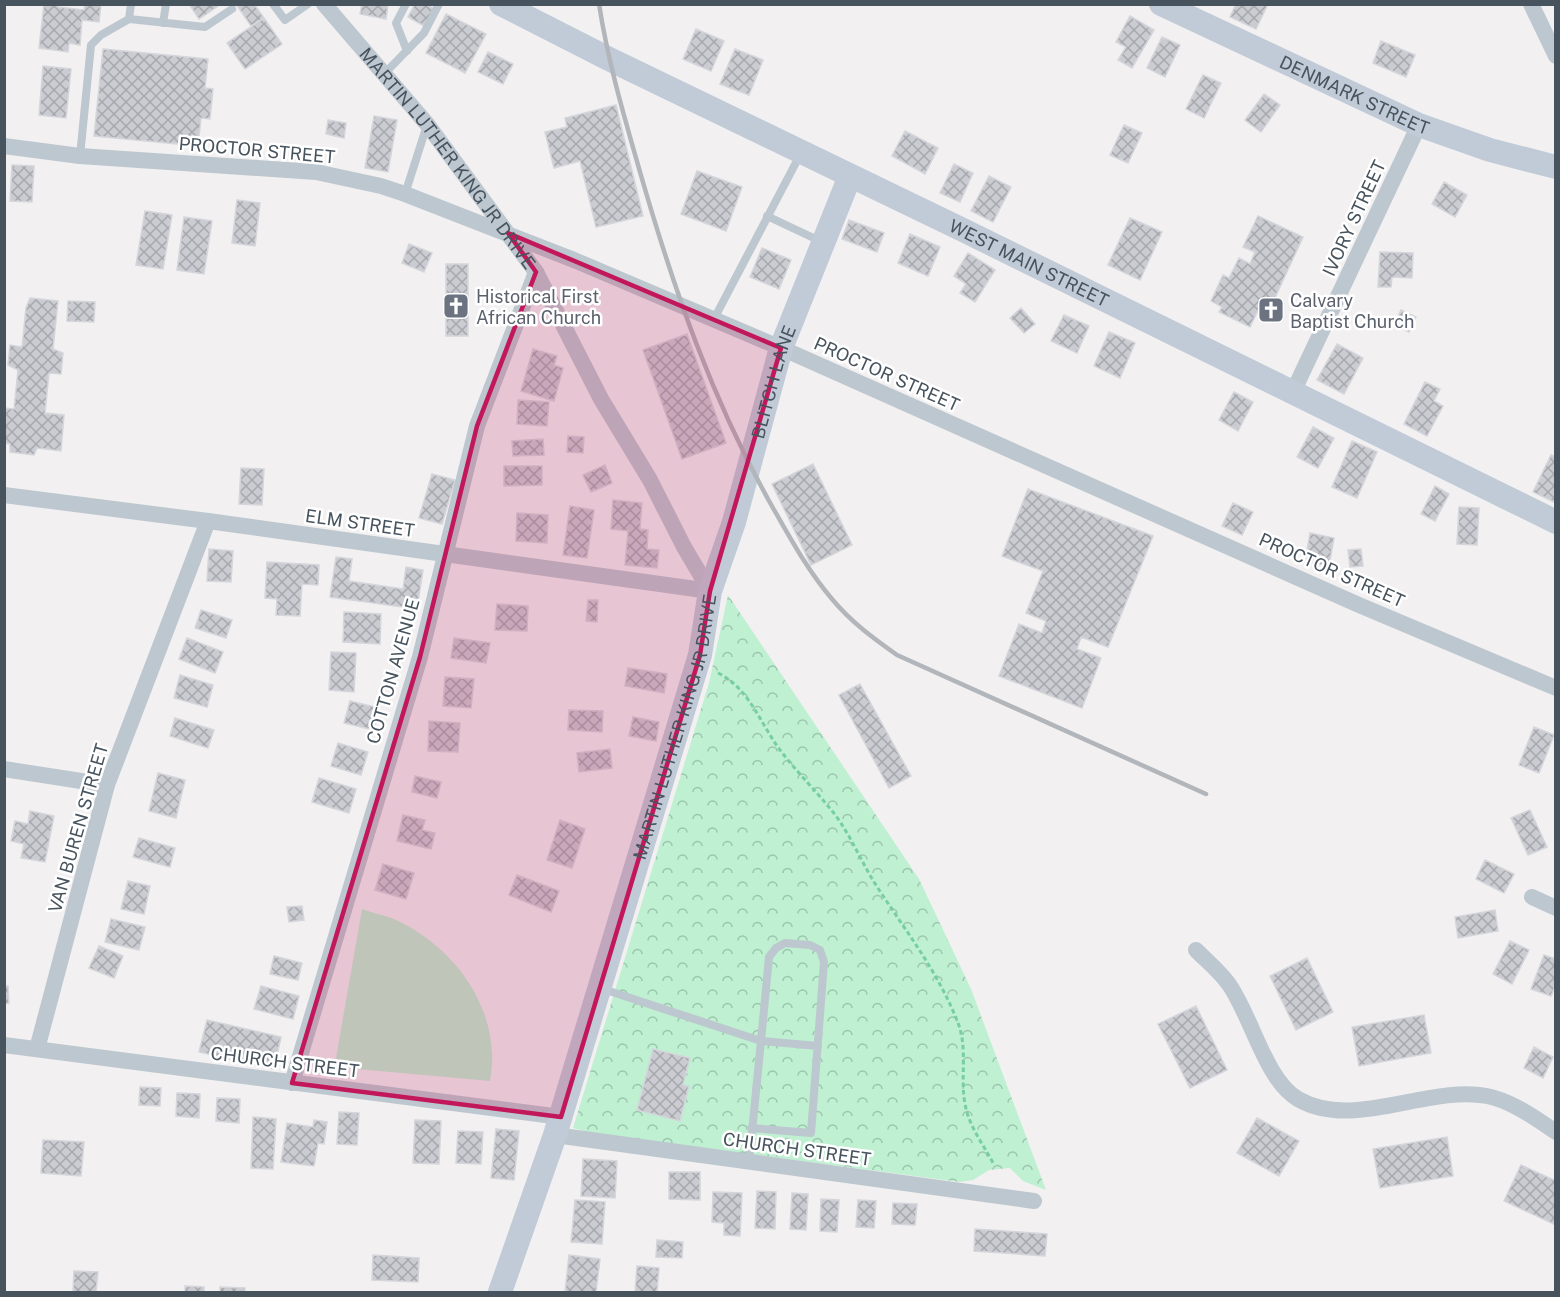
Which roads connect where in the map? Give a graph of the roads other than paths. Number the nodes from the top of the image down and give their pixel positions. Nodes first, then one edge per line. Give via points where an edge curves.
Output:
1 (131, 4) edge
2 (166, 4) edge
3 (273, 4) edge
4 (308, 4) edge
5 (324, 4) edge
6 (406, 4) edge
7 (439, 4) edge
8 (501, 4) edge
9 (1161, 4) edge
10 (1531, 4) edge
11 (232, 9) dead end
12 (129, 19) junction
13 (164, 22) junction
14 (1552, 36) edge
15 (407, 51) junction
16 (1556, 56) edge
17 (383, 75) junction
18 (427, 124) junction
19 (1419, 125) junction
20 (4, 146) edge
21 (801, 153) junction
22 (80, 156) junction
23 (1556, 167) edge
24 (850, 176) junction
25 (405, 194) junction
26 (767, 216) junction
27 (508, 233) junction
28 (823, 243) junction
29 (536, 272) junction
30 (714, 319) junction
31 (781, 348) junction
32 (1293, 392) junction
33 (4, 495) edge
34 (208, 521) junction
35 (1556, 522) edge
36 (445, 554) junction
37 (710, 591) junction
38 (1556, 688) edge
39 (4, 768) edge
40 (107, 785) junction
41 (1532, 897) dead end
42 (1556, 908) edge
43 (1196, 950) dead end
44 (600, 988) junction
45 (761, 1041) junction
46 (4, 1045) edge
47 (818, 1046) junction
48 (37, 1049) junction
49 (292, 1083) junction
50 (558, 1126) junction
51 (751, 1128) junction
52 (1556, 1132) edge
53 (748, 1162) junction
54 (1034, 1201) dead end
55 (500, 1293) edge

1 - 12 lane
2 - 13 lane
3 - 4 lane via 285,20
5 - 17 street, MARTIN LUTHER KING JR DRIVE
6 - 15 lane via 396,23
7 - 15 lane via 424,33
8 - 21 street, WEST MAIN STREET
9 - 19 street, DENMARK STREET
10 - 14 street
11 - 13 lane via 205,27
12 - 13 lane
12 - 22 lane via 91,45
14 - 16 street
15 - 17 lane
17 - 18 street, MARTIN LUTHER KING JR DRIVE
18 - 25 lane
18 - 27 street, MARTIN LUTHER KING JR DRIVE
19 - 23 street, DENMARK STREET via 1490,150
19 - 32 street, IVORY STREET
20 - 22 street, PROCTOR STREET
21 - 24 street, WEST MAIN STREET
21 - 26 lane
22 - 25 street, PROCTOR STREET via 316,172
24 - 28 street, BLITCH LANE
24 - 32 street, WEST MAIN STREET
25 - 27 street, PROCTOR STREET
26 - 28 lane
26 - 30 lane
27 - 29 street, MARTIN LUTHER KING JR DRIVE
27 - 30 street, PROCTOR STREET
28 - 31 street, BLITCH LANE
29 - 36 street, COTTON AVENUE via 477,426
29 - 37 street, MARTIN LUTHER KING JR DRIVE via 601,399
30 - 31 street, PROCTOR STREET
31 - 37 street, BLITCH LANE via 734,522
31 - 38 street, PROCTOR STREET via 1359,605
32 - 35 street, WEST MAIN STREET
33 - 34 street, ELM STREET
34 - 36 street, ELM STREET
34 - 40 street, VAN BUREN STREET
36 - 37 street, ELM STREET
36 - 49 street, COTTON AVENUE via 420,657
37 - 44 street, MARTIN LUTHER KING JR DRIVE via 700,655
39 - 40 street
40 - 48 street, VAN BUREN STREET
41 - 42 street
43 - 52 street via 1228,983 1279,1081 1297,1099 1322,1109 1357,1110 1448,1095 1487,1096 1524,1111
44 - 45 lane
44 - 50 street, MARTIN LUTHER KING JR DRIVE
45 - 47 lane
45 - 47 lane via 769,957 785,943 810,945 820,950 824,962
45 - 51 lane
46 - 48 street, CHURCH STREET
47 - 51 lane via 811,1133
48 - 49 street, CHURCH STREET
49 - 50 street, CHURCH STREET
50 - 53 street, CHURCH STREET
50 - 55 street, MARTIN LUTHER KING JR DRIVE
51 - 53 lane
53 - 54 street, CHURCH STREET

